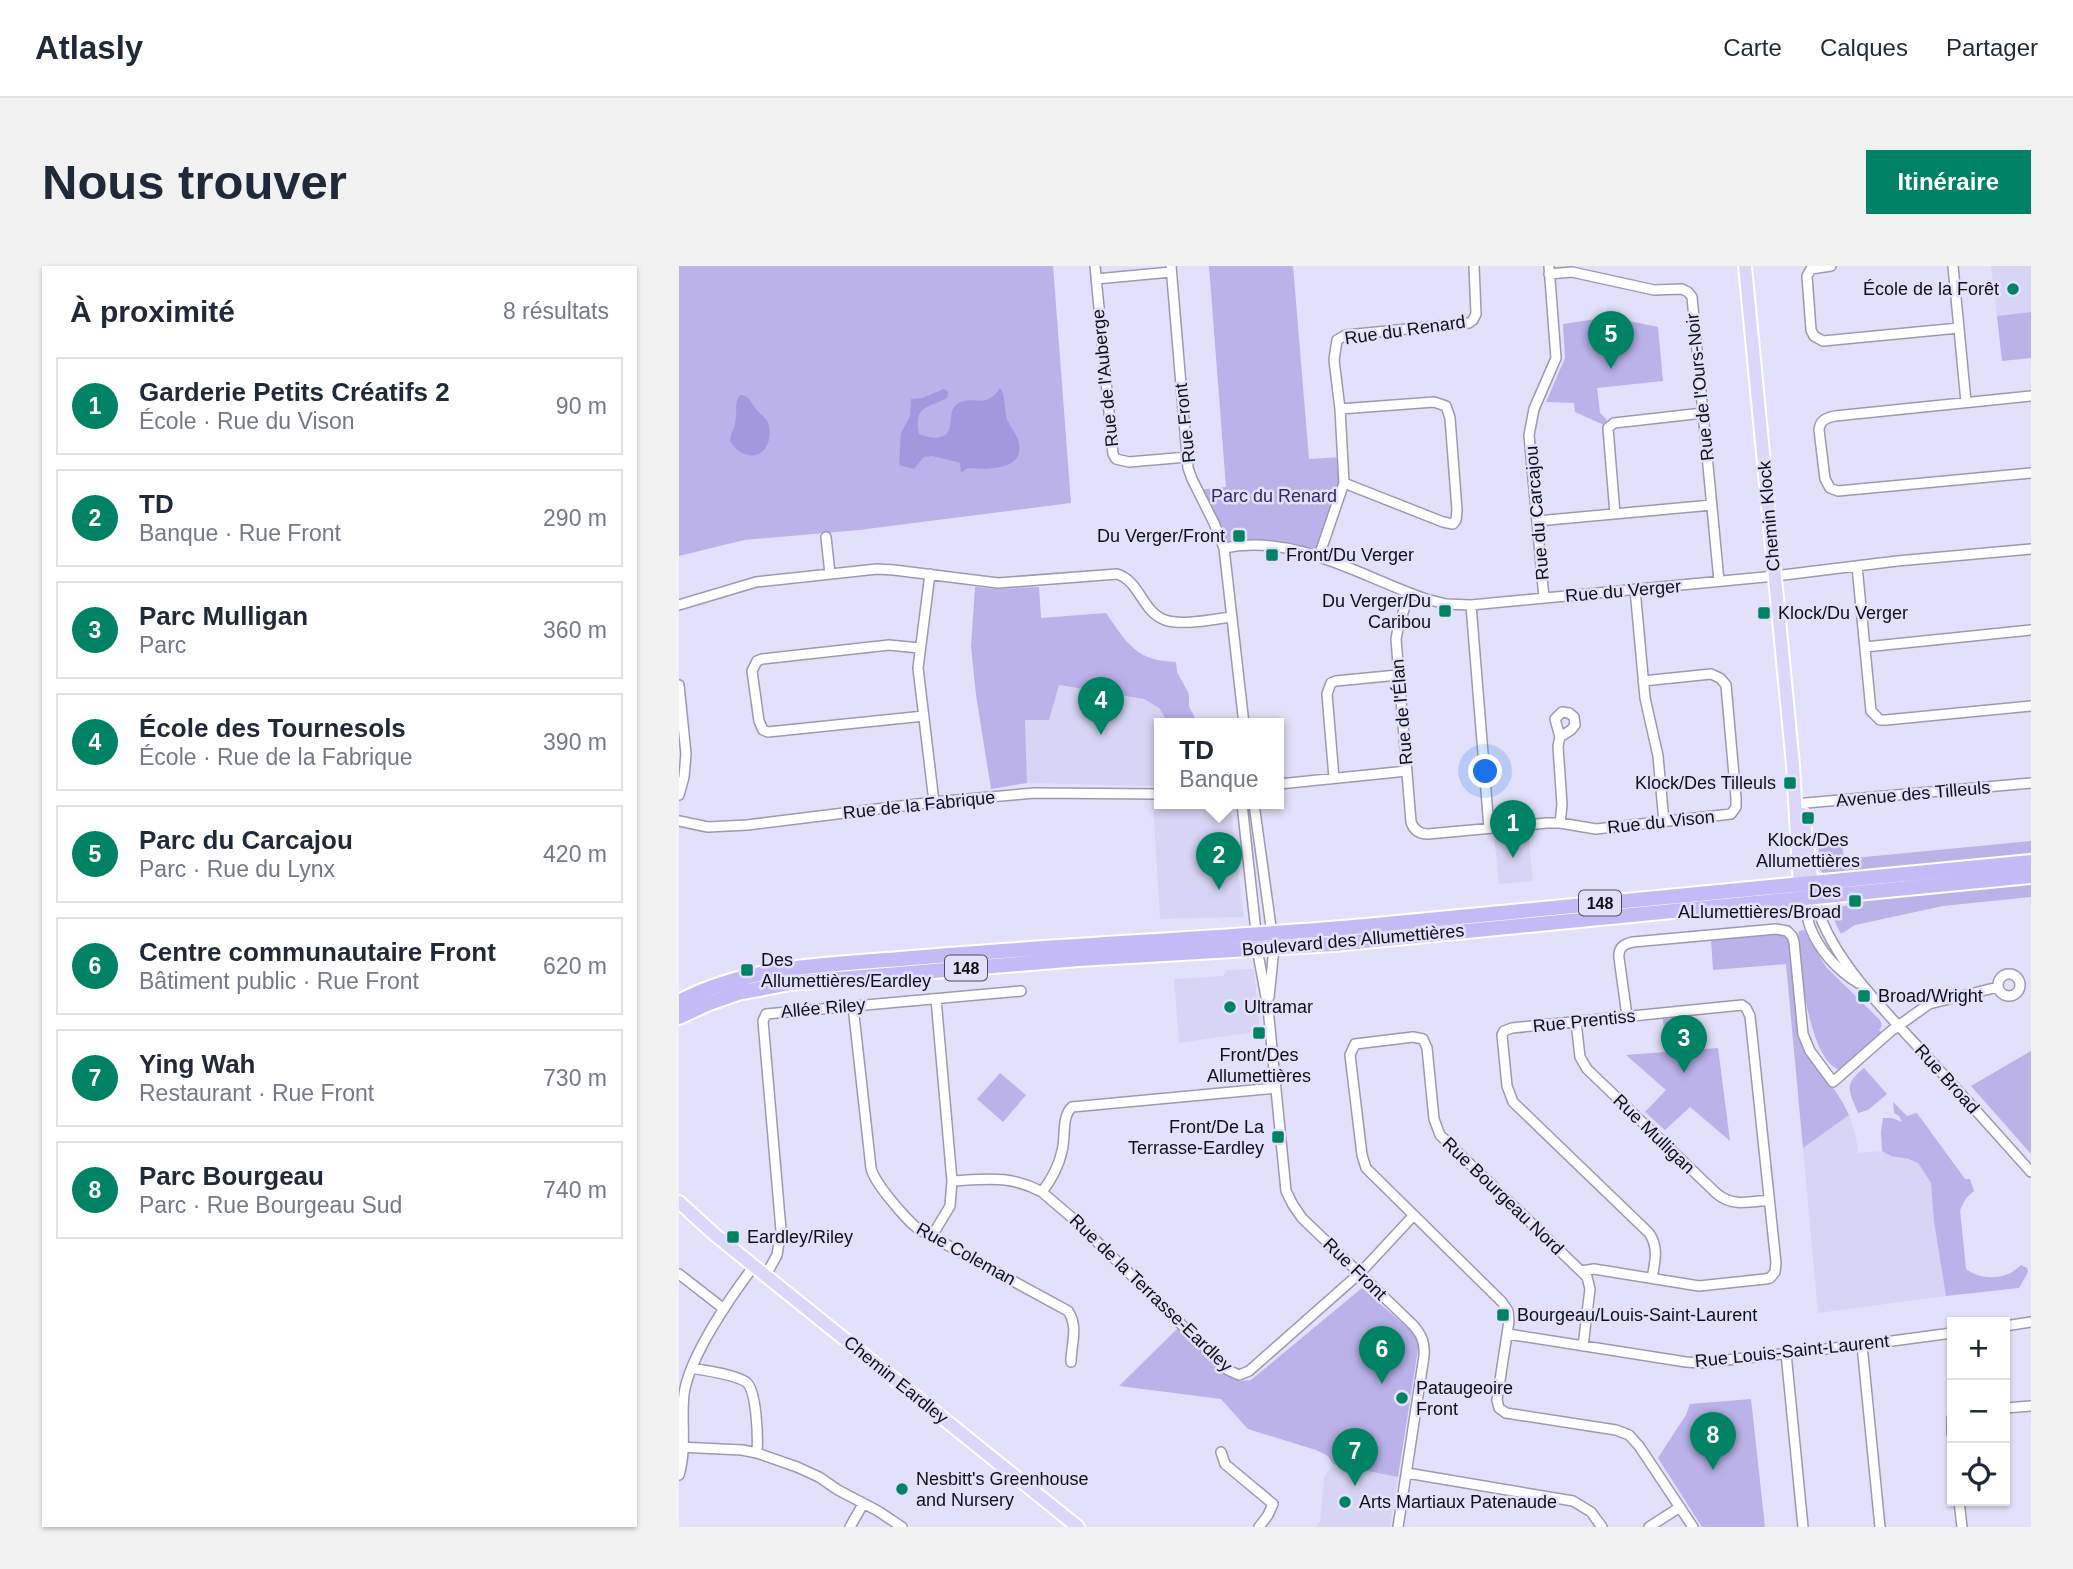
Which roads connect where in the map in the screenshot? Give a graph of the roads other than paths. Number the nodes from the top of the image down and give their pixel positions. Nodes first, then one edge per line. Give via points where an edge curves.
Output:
1 (1095, 266) edge
2 (1474, 266) edge
3 (1745, 266) edge
4 (1831, 266) edge
5 (1953, 266) edge
6 (1171, 269) edge
7 (1549, 270) edge
8 (1095, 279) junction
9 (1959, 328) junction
10 (2031, 396) edge
11 (1966, 402) junction
12 (1340, 410) junction
13 (1703, 413) junction
14 (1187, 457) junction
15 (2031, 472) edge
16 (1344, 483) junction
17 (1712, 505) junction
18 (1615, 514) junction
19 (1537, 521) junction
20 (826, 537) dead end
21 (1224, 548) junction
22 (2031, 549) edge
23 (1319, 556) junction
24 (1857, 566) junction
25 (830, 574) junction
26 (930, 575) junction
27 (1775, 576) junction
28 (1719, 582) junction
29 (1635, 589) junction
30 (1409, 593) junction
31 (1544, 598) junction
32 (1471, 605) junction
33 (679, 606) edge
34 (1232, 617) junction
35 (2031, 630) edge
36 (1865, 647) junction
37 (919, 648) junction
38 (1398, 675) junction
39 (1643, 681) junction
40 (679, 685) edge
41 (1240, 697) junction
42 (2031, 706) edge
43 (680, 713) edge
44 (924, 716) junction
45 (1239, 718) edge
46 (1243, 718) edge
47 (1560, 737) dead end
48 (1407, 771) junction
49 (1334, 778) junction
50 (1284, 783) edge
51 (2031, 783) edge
52 (1154, 794) edge
53 (679, 795) edge
54 (934, 802) junction
55 (1798, 804) junction
56 (1243, 809) edge
57 (1255, 809) edge
58 (679, 821) edge
59 (1664, 822) junction
60 (1560, 823) junction
61 (1489, 828) junction
62 (1417, 831) joint
63 (2031, 862) edge
64 (2031, 876) edge
65 (1807, 891) junction
66 (1265, 941) junction
67 (1998, 987) dead end
68 (1021, 991) dead end
69 (936, 999) junction
70 (679, 1002) edge
71 (853, 1006) junction
72 (1627, 1016) junction
73 (679, 1017) edge
74 (1576, 1022) junction
75 (1899, 1026) junction
76 (1276, 1088) junction
77 (2031, 1172) edge
78 (952, 1181) junction
79 (1042, 1192) junction
80 (1769, 1200) junction
81 (679, 1202) edge
82 (679, 1209) edge
83 (1413, 1216) junction
84 (714, 1234) junction
85 (932, 1236) junction
86 (754, 1266) junction
87 (1581, 1271) junction
88 (1360, 1273) junction
89 (679, 1274) edge
90 (766, 1275) junction
91 (1652, 1278) junction
92 (724, 1309) junction
93 (2031, 1322) edge
94 (2010, 1324) edge
95 (1508, 1334) junction
96 (1947, 1334) edge
97 (1862, 1345) junction
98 (1583, 1346) junction
99 (1786, 1353) junction
100 (1071, 1362) dead end
101 (692, 1368) junction
102 (2030, 1406) edge
103 (2010, 1408) edge
104 (2031, 1416) edge
105 (682, 1447) edge
106 (1221, 1452) dead end
107 (757, 1453) junction
108 (1407, 1474) junction
109 (679, 1475) edge
110 (863, 1504) junction
111 (1960, 1506) edge
112 (1680, 1507) junction
113 (850, 1527) edge
114 (902, 1527) edge
115 (1078, 1527) edge
116 (1259, 1527) edge
117 (1398, 1527) edge
118 (1602, 1527) edge
119 (1649, 1527) edge
120 (1693, 1527) edge
121 (1803, 1527) edge
122 (1880, 1527) edge
123 (1962, 1527) edge

1 - 8 street, Rue de l'Auberge
2 - 12 street, Rue du Renard via 1476,314 1469,323 1339,337 1334,360
3 - 27 main road, Chemin Klock
4 - 9 street via 1811,269 1807,276 1811,330 1818,340
5 - 9 street
6 - 8 street
6 - 14 street, Rue Front
7 - 13 street, Rue de l'Ours-Noir via 1688,292
7 - 19 street, Rue du Carcajou via 1556,358 1534,409 1529,435
8 - 14 street, Rue de l'Auberge via 1113,454 1129,462
9 - 11 street
10 - 11 street
11 - 15 street via 1824,419 1819,430 1827,484 1843,491
12 - 16 street, Rue du Renard
12 - 16 street via 1434,402 1446,406 1456,520 1443,522
13 - 17 street, Rue de l'Ours-Noir
13 - 18 street via 1613,423 1608,428
14 - 21 street, Rue Front via 1192,479
16 - 23 street, Rue du Renard
17 - 18 street
17 - 28 street, Rue de l'Ours-Noir
18 - 19 street
19 - 31 street, Rue du Carcajou
20 - 25 street
21 - 23 street, Rue du Verger via 1271,546
21 - 34 street, Rue Front
22 - 24 street, Rue du Verger
23 - 30 street, Rue du Verger
24 - 27 street, Rue du Verger
24 - 36 street
25 - 26 street via 886,569
25 - 33 street via 747,584
26 - 34 street via 998,583 1117,574 1128,579 1151,610 1166,621
26 - 37 street
27 - 28 street, Rue du Verger
27 - 55 main road, Chemin Klock
28 - 29 street, Rue du Verger
29 - 31 street, Rue du Verger
29 - 39 street
30 - 32 street, Rue du Verger via 1436,602
30 - 38 street, Rue de l'Élan via 1397,634
31 - 32 street, Rue du Verger
32 - 61 street
34 - 41 street, Rue Front
35 - 36 street
36 - 42 street via 1871,712 1880,720
37 - 44 street
37 - 44 street via 889,645 762,659 753,671 759,721 768,732
38 - 48 street, Rue de l'Élan
38 - 49 street via 1331,683 1327,694
39 - 59 street via 1658,756
39 - 59 street, Rue du Vison via 1711,674 1726,685 1736,807 1731,814
40 - 43 street
41 - 45 street, Rue Front
41 - 46 street, Rue Front
43 - 53 street via 687,762
44 - 54 street
47 - 60 street
48 - 49 street
48 - 62 street, Rue de l'Élan via 1411,822
49 - 50 street
51 - 55 street, Avenue des Tilleuls
52 - 54 street, Rue de la Fabrique via 1034,793
54 - 58 street, Rue de la Fabrique via 717,827
55 - 65 main road, Chemin Klock
56 - 66 street, Rue Front
57 - 66 street, Rue Front
59 - 60 street, Rue du Vison via 1596,829
60 - 61 street, Rue du Vison
61 - 62 street, Rue du Vison
63 - 65 highway, Boulevard des Allumettières / 148
64 - 65 highway, Boulevard des Allumettières / 148
65 - 66 highway, Boulevard des Allumettières / 148
65 - 75 street, Rue Broad via 1862,986
66 - 70 highway, Boulevard des Allumettières / 148 via 1078,945 783,970 734,980
66 - 73 highway, Boulevard des Allumettières / 148 via 779,984 728,996
66 - 76 street, Rue Front
67 - 75 street via 1929,1004
68 - 69 street, Allée Riley
69 - 71 street, Allée Riley
69 - 78 street
71 - 85 street, Rue Coleman via 872,1173 910,1221
71 - 90 street, Allée Riley via 763,1017 781,1230 777,1255
72 - 74 street, Rue Prentiss
72 - 75 street via 1618,953 1623,945 1776,929 1787,930 1794,942 1804,1034 1810,1051 1833,1082
72 - 80 street, Rue Prentiss via 1737,1005 1746,1008
74 - 80 street, Rue Mulligan via 1578,1050 1587,1069 1716,1193 1734,1203
74 - 91 street, Rue Prentiss via 1504,1031 1508,1093 1517,1107 1649,1233 1656,1252
75 - 77 street, Rue Broad
76 - 79 street via 1072,1107 1066,1114 1061,1156
76 - 88 street, Rue Front via 1289,1198 1302,1218
78 - 79 street, Rue de la Terrasse-Eardley via 1009,1179
78 - 85 street via 950,1206
79 - 88 street, Rue de la Terrasse-Eardley via 1235,1374 1249,1371
80 - 91 street, Rue Prentiss via 1776,1263 1773,1275 1699,1286
81 - 84 main road, Chemin Eardley
82 - 84 main road, Chemin Eardley
83 - 87 street, Rue Bourgeau Nord via 1363,1161 1350,1055 1360,1042 1423,1040 1440,1135
83 - 88 street, Rue de la Terrasse-Eardley
83 - 95 street, Rue Bourgeau Nord via 1502,1302 1509,1315
84 - 86 main road, Chemin Eardley
85 - 100 street, Rue Coleman via 1068,1311 1075,1327
86 - 90 main road, Chemin Eardley
86 - 92 street
87 - 91 street, Rue Prentiss
87 - 98 street via 1590,1289
88 - 108 street, Rue Front via 1414,1326 1424,1343
89 - 92 street
90 - 115 main road, Chemin Eardley
92 - 101 street
93 - 94 street
95 - 98 street, Rue Louis-Saint-Laurent
95 - 112 street via 1499,1408 1629,1435
96 - 97 street, Rue Louis-Saint-Laurent
97 - 99 street, Rue Louis-Saint-Laurent
97 - 122 street
98 - 99 street, Rue Louis-Saint-Laurent via 1693,1363
99 - 121 street
101 - 105 street via 684,1398
101 - 107 street via 749,1385
102 - 103 street
102 - 104 street
105 - 107 street
105 - 109 street
106 - 116 street via 1225,1464 1273,1504
107 - 110 street via 808,1471
108 - 117 street, Rue Front
108 - 118 street via 1573,1501 1591,1512
110 - 113 street
110 - 114 street
111 - 123 street
112 - 119 street
112 - 120 street

